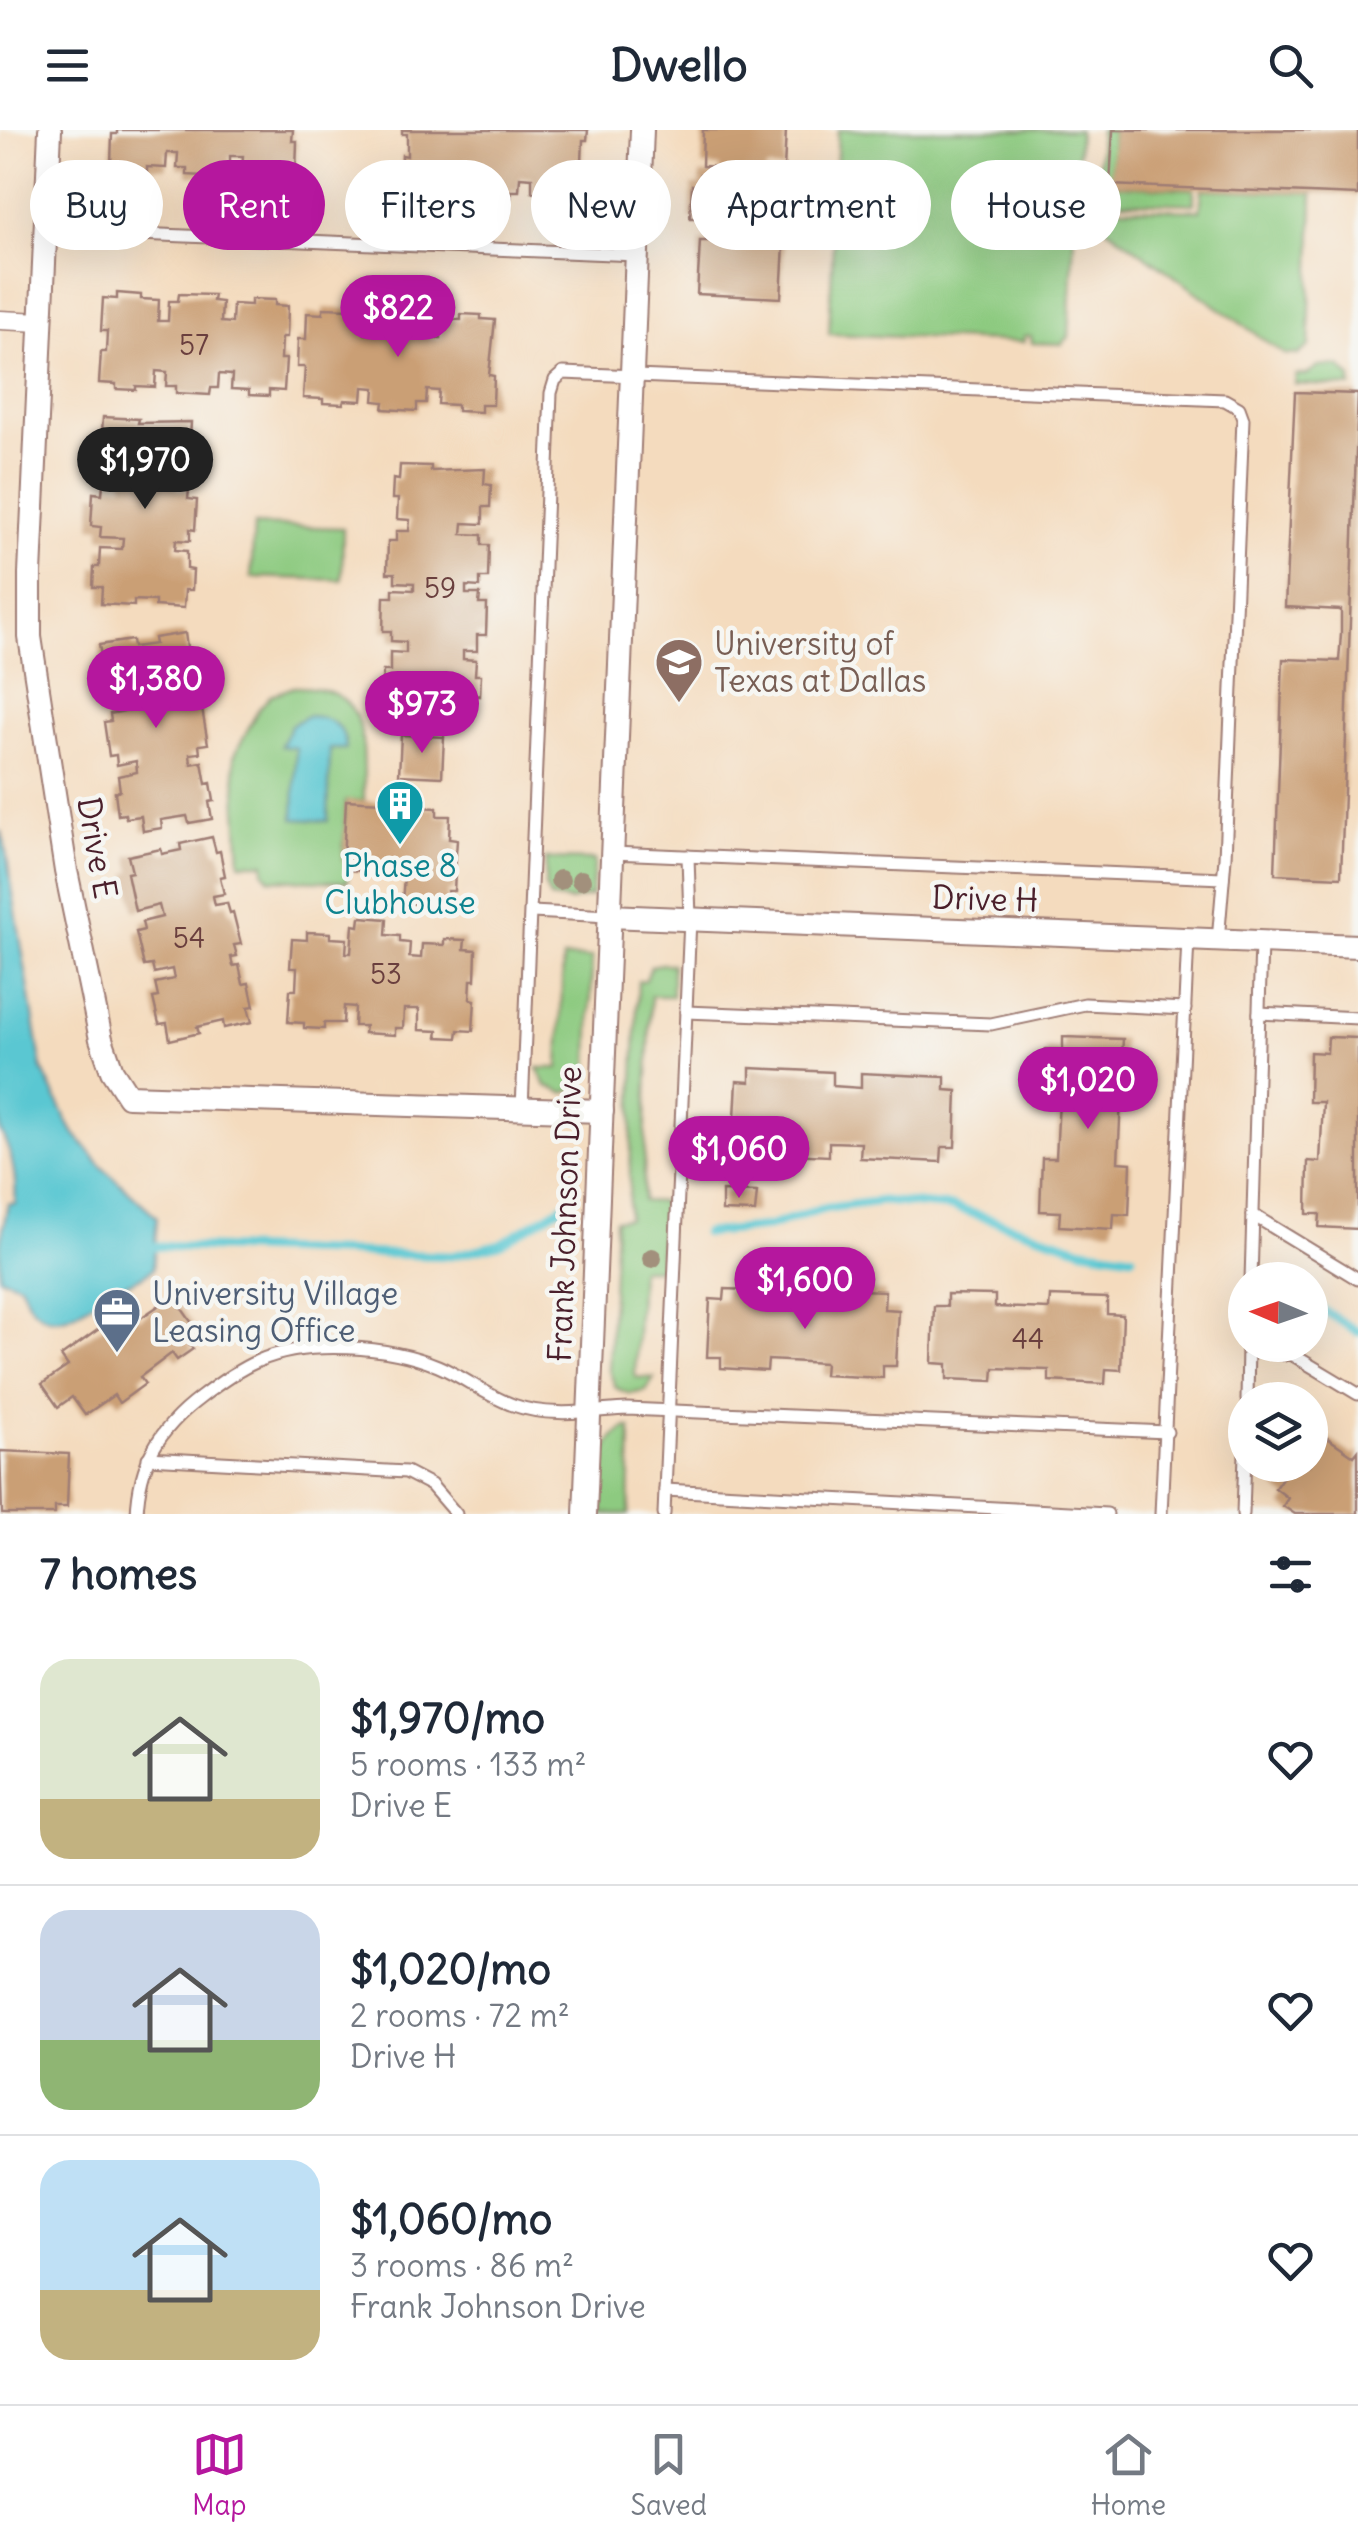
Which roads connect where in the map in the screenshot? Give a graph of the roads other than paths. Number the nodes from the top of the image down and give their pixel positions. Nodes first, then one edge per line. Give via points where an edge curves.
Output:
1 (50, 130) edge
2 (642, 130) edge
3 (48, 160) edge
4 (163, 235) edge
5 (44, 250) edge
6 (636, 255) junction
7 (0, 320) edge
8 (41, 322) junction
9 (630, 374) junction
10 (610, 853) junction
11 (688, 856) junction
12 (1223, 878) junction
13 (532, 912) junction
14 (609, 916) junction
15 (690, 919) junction
16 (1188, 939) junction
17 (1218, 941) junction
18 (1261, 942) junction
19 (1358, 946) edge
20 (1184, 1009) junction
21 (686, 1012) junction
22 (1259, 1013) junction
23 (1358, 1018) edge
24 (522, 1109) junction
25 (602, 1111) junction
26 (1253, 1215) junction
27 (1251, 1262) edge
28 (1358, 1280) edge
29 (1305, 1362) edge
30 (1358, 1394) edge
31 (668, 1411) junction
32 (590, 1412) junction
33 (1166, 1432) junction
34 (148, 1458) junction
35 (1244, 1482) edge
36 (665, 1490) junction
37 (137, 1514) edge
38 (456, 1514) edge
39 (585, 1514) edge
40 (664, 1514) edge
41 (1107, 1514) edge
42 (1161, 1514) edge
43 (1243, 1514) edge

1 - 3 street, Drive E
2 - 6 street, Frank Johnson Drive
4 - 6 lane
5 - 8 street, Drive E
6 - 9 street, Frank Johnson Drive
7 - 8 street
8 - 24 street, Drive E via 30,637 66,871 112,1071 128,1096
9 - 10 street, Frank Johnson Drive
9 - 12 lane via 1233,403 1243,419
9 - 13 lane via 564,373 551,393
10 - 11 lane
10 - 14 street, Frank Johnson Drive
11 - 12 lane
11 - 15 lane
12 - 17 lane
13 - 14 lane
13 - 24 lane
14 - 15 street, Drive H
14 - 25 street, Frank Johnson Drive
15 - 16 street, Drive H
15 - 21 lane
16 - 17 street, Drive H
16 - 20 lane
17 - 18 street, Drive H
18 - 19 street, Drive H
18 - 22 lane
20 - 21 lane via 1084,1004 991,1024
20 - 33 lane
21 - 31 lane
22 - 23 lane
22 - 26 lane
24 - 25 street, Drive E
25 - 32 street, Frank Johnson Drive
26 - 27 lane
26 - 28 lane
29 - 30 lane
31 - 32 lane
31 - 33 lane
31 - 36 lane
32 - 34 lane via 547,1414 512,1405 406,1354 296,1350 226,1378 172,1419
32 - 39 street, Frank Johnson Drive
33 - 42 lane
34 - 37 lane
34 - 38 lane via 406,1472 431,1485
35 - 43 lane
36 - 40 lane
36 - 41 lane

